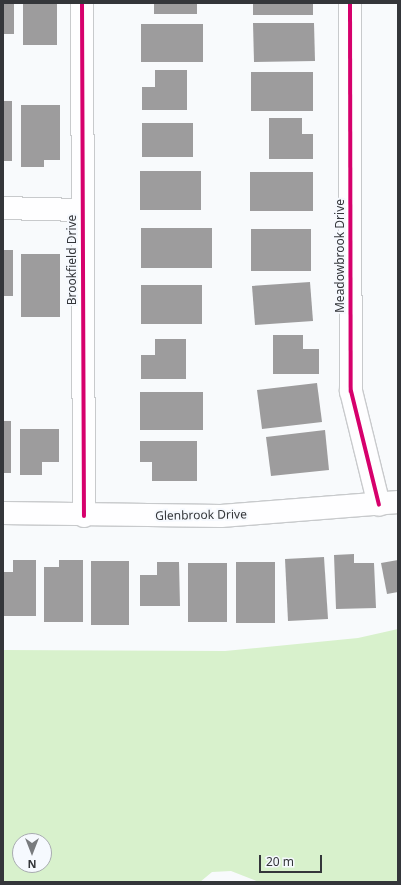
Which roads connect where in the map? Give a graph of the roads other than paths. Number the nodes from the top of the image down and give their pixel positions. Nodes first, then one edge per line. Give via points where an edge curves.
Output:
1 (82, 3) edge
2 (350, 3) edge
3 (3, 208) edge
4 (82, 210) junction
5 (389, 504) edge
6 (3, 513) edge
7 (84, 516) junction

1 - 4 street, Brookfield Drive
2 - 5 street, Meadowbrook Drive via 351,391
3 - 4 street
4 - 7 street, Brookfield Drive
5 - 7 street, Glenbrook Drive via 221,516
6 - 7 street, Glenbrook Drive

